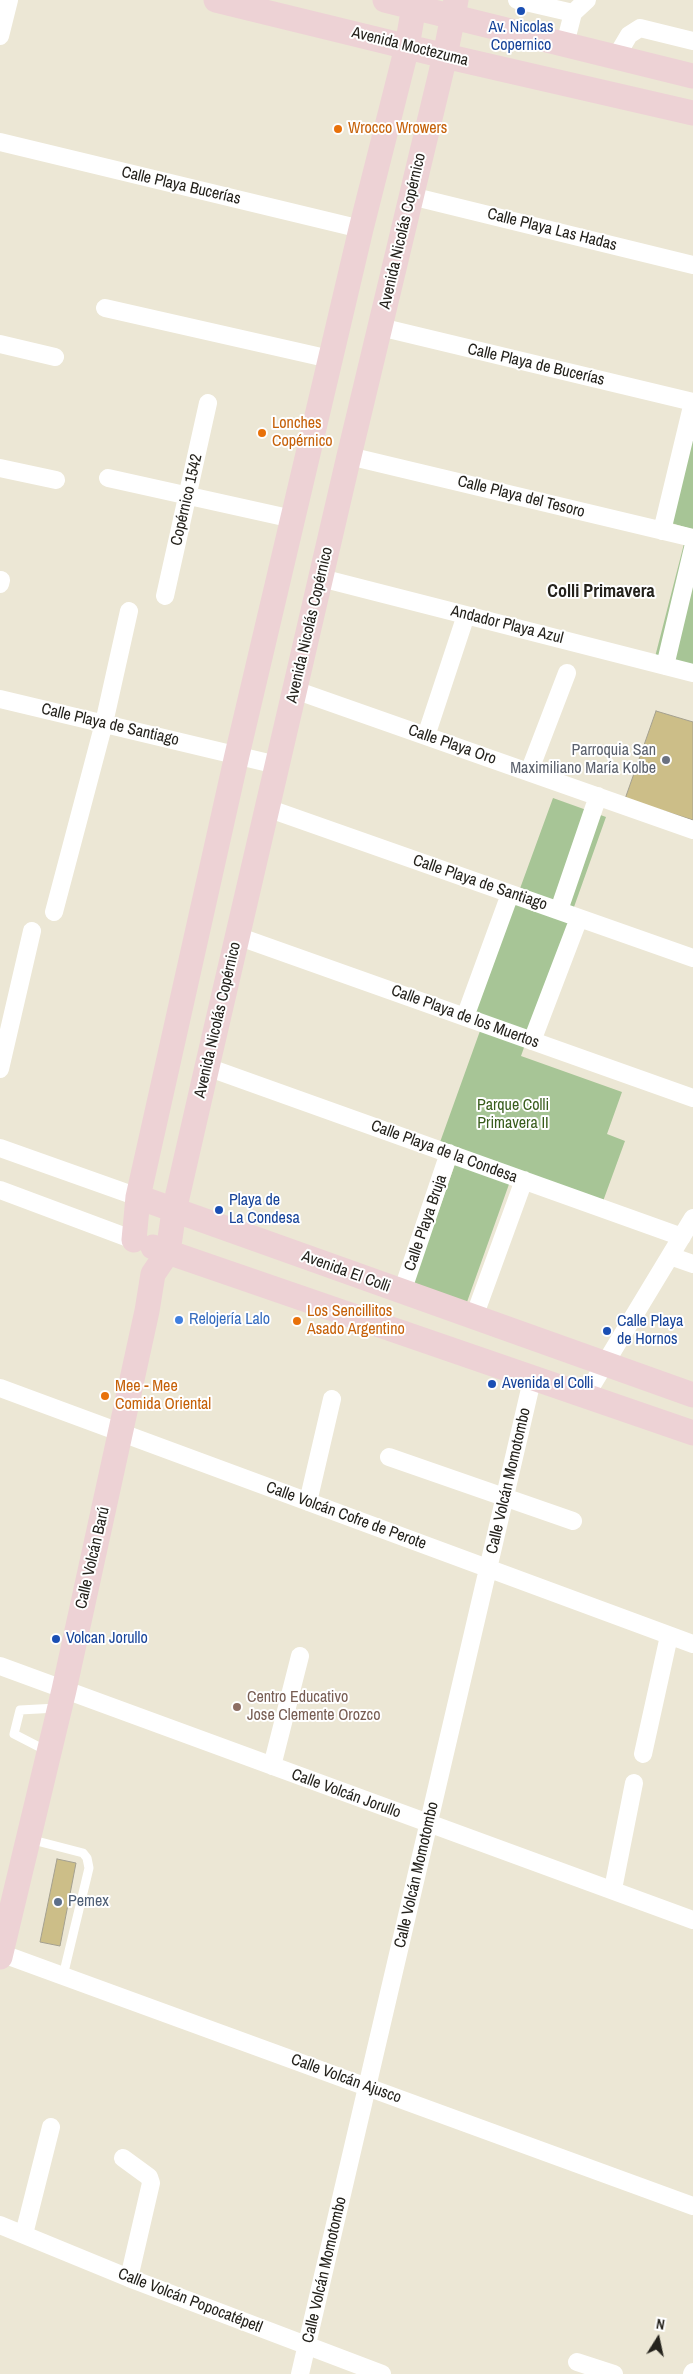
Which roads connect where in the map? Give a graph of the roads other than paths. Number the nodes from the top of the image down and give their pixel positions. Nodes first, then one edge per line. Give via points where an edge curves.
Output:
1 (9, 0) edge
2 (216, 0) edge
3 (385, 0) edge
4 (517, 0) edge
5 (587, 0) edge
6 (415, 4) edge
7 (454, 8) edge
8 (573, 13) junction
9 (0, 36) edge
10 (693, 41) edge
11 (565, 44) junction
12 (406, 47) junction
13 (446, 56) junction
14 (616, 57) junction
15 (693, 76) edge
16 (693, 113) edge
17 (0, 142) edge
18 (411, 196) junction
19 (361, 229) junction
20 (693, 265) edge
21 (105, 308) dead end
22 (380, 327) junction
23 (0, 344) edge
24 (55, 357) dead end
25 (330, 359) junction
26 (693, 402) edge
27 (208, 404) dead end
28 (349, 456) junction
29 (0, 468) edge
30 (108, 478) dead end
31 (56, 480) dead end
32 (188, 496) junction
33 (293, 519) junction
34 (662, 531) junction
35 (693, 538) edge
36 (693, 548) edge
37 (321, 578) junction
38 (165, 596) dead end
39 (129, 611) dead end
40 (466, 615) junction
41 (665, 666) junction
42 (566, 673) dead end
43 (693, 673) edge
44 (295, 690) junction
45 (0, 699) edge
46 (104, 724) junction
47 (426, 736) junction
48 (237, 755) junction
49 (277, 765) junction
50 (529, 772) junction
51 (598, 796) junction
52 (267, 808) junction
53 (693, 830) edge
54 (510, 894) junction
55 (559, 910) junction
56 (54, 912) dead end
57 (579, 918) junction
58 (32, 931) dead end
59 (237, 936) junction
60 (693, 958) edge
61 (465, 1017) junction
62 (532, 1041) junction
63 (207, 1066) junction
64 (0, 1069) edge
65 (693, 1098) edge
66 (0, 1148) edge
67 (449, 1154) junction
68 (524, 1180) junction
69 (0, 1190) edge
70 (138, 1197) junction
71 (174, 1211) junction
72 (693, 1218) edge
73 (682, 1237) junction
74 (134, 1240) junction
75 (168, 1252) junction
76 (670, 1256) junction
77 (693, 1264) edge
78 (153, 1274) junction
79 (402, 1292) junction
80 (474, 1317) junction
81 (605, 1363) junction
82 (533, 1376) junction
83 (0, 1388) edge
84 (586, 1395) junction
85 (693, 1395) edge
86 (332, 1399) dead end
87 (121, 1433) junction
88 (693, 1433) edge
89 (389, 1458) dead end
90 (504, 1499) junction
91 (308, 1502) junction
92 (573, 1521) dead end
93 (488, 1569) junction
94 (670, 1636) junction
95 (693, 1644) edge
96 (300, 1656) dead end
97 (0, 1666) edge
98 (62, 1699) junction
99 (49, 1752) junction
100 (643, 1754) dead end
101 (272, 1766) junction
102 (634, 1783) dead end
103 (429, 1824) junction
104 (28, 1839) junction
105 (613, 1889) junction
106 (693, 1920) edge
107 (0, 1955) edge
108 (63, 1976) junction
109 (368, 2087) junction
110 (51, 2127) dead end
111 (123, 2158) dead end
112 (693, 2206) edge
113 (0, 2225) edge
114 (24, 2234) junction
115 (129, 2278) junction
116 (307, 2346) junction
117 (577, 2362) dead end
118 (300, 2374) edge
119 (382, 2374) edge
120 (614, 2374) edge

1 - 9 street
2 - 12 street, Avenida Moctezuma
3 - 6 street
4 - 8 street
5 - 8 street
6 - 7 street
6 - 12 street
7 - 11 street
7 - 13 street, Avenida Nicolás Copérnico
8 - 11 street
10 - 14 street via 640,28 629,35
11 - 14 street
12 - 13 street, Avenida Moctezuma
12 - 19 street
13 - 16 street, Avenida Moctezuma
13 - 18 street, Avenida Nicolás Copérnico
14 - 15 street
17 - 19 street, Calle Playa Bucerías
18 - 20 street, Calle Playa Las Hadas
18 - 22 street, Avenida Nicolás Copérnico
19 - 25 street
21 - 25 street
22 - 26 street, Calle Playa de Bucerías
22 - 28 street, Avenida Nicolás Copérnico
23 - 24 street
25 - 33 street
26 - 34 street
27 - 32 street, Copérnico 1542
28 - 34 street, Calle Playa del Tesoro
28 - 37 street, Avenida Nicolás Copérnico
29 - 31 street
30 - 32 street
32 - 33 street
32 - 38 street, Copérnico 1542
33 - 48 street
34 - 35 street, Calle Playa del Tesoro
36 - 41 street
37 - 40 street, Andador Playa Azul
37 - 44 street, Avenida Nicolás Copérnico
39 - 46 street
40 - 41 street, Andador Playa Azul
40 - 47 street
41 - 43 street, Andador Playa Azul
42 - 50 street
44 - 47 street, Calle Playa Oro
44 - 49 street, Avenida Nicolás Copérnico
45 - 46 street, Calle Playa de Santiago
46 - 48 street, Calle Playa de Santiago
46 - 56 street
47 - 50 street, Calle Playa Oro
48 - 49 street, Calle Playa de Santiago
48 - 70 street
49 - 52 street, Avenida Nicolás Copérnico
50 - 51 street, Calle Playa Oro
51 - 53 street, Calle Playa Oro
51 - 55 street
52 - 54 street, Calle Playa de Santiago
52 - 59 street, Avenida Nicolás Copérnico
54 - 55 street, Calle Playa de Santiago
54 - 61 street
55 - 57 street, Calle Playa de Santiago
57 - 60 street, Calle Playa de Santiago
57 - 62 street
58 - 64 street
59 - 61 street, Calle Playa de los Muertos
59 - 63 street, Avenida Nicolás Copérnico
61 - 62 street, Calle Playa de los Muertos
62 - 65 street, Calle Playa de los Muertos
63 - 67 street, Calle Playa de la Condesa
63 - 71 street, Avenida Nicolás Copérnico
66 - 70 street, Avenida El Colli
67 - 68 street, Calle Playa de la Condesa
67 - 79 street, Calle Playa Bruja
68 - 73 street, Calle Playa de la Condesa
68 - 80 street
69 - 74 street
70 - 71 street, Avenida El Colli
70 - 74 street
71 - 75 street, Avenida Nicolás Copérnico
71 - 79 street, Avenida El Colli
72 - 73 street
73 - 76 street
74 - 75 street
74 - 78 street
75 - 78 street, Calle Volcán Barú
75 - 82 street
76 - 77 street
76 - 81 street
78 - 87 street, Calle Volcán Barú
79 - 80 street, Avenida El Colli
80 - 81 street, Avenida El Colli
81 - 84 street
81 - 85 street, Avenida El Colli
82 - 84 street
82 - 90 street, Calle Volcán Momotombo
83 - 87 street, Calle Volcán Cofre de Perote
84 - 88 street
86 - 91 street
87 - 91 street, Calle Volcán Cofre de Perote
87 - 98 street, Calle Volcán Barú
89 - 90 street
90 - 92 street
90 - 93 street, Calle Volcán Momotombo
91 - 93 street, Calle Volcán Cofre de Perote
93 - 94 street, Calle Volcán Cofre de Perote
93 - 103 street, Calle Volcán Momotombo
94 - 95 street, Calle Volcán Cofre de Perote
94 - 100 street
96 - 101 street
97 - 98 street, Calle Volcán Jorullo
98 - 99 street, Calle Volcán Barú
98 - 99 lane via 20,1710 14,1734
98 - 101 street, Calle Volcán Jorullo
99 - 104 street, Calle Volcán Barú
101 - 103 street, Calle Volcán Jorullo
102 - 105 street
103 - 105 street, Calle Volcán Jorullo
103 - 109 street, Calle Volcán Momotombo
104 - 107 street, Calle Volcán Barú
104 - 108 lane via 83,1853 88,1862
105 - 106 street, Calle Volcán Jorullo
107 - 108 street, Calle Volcán Ajusco
108 - 109 street, Calle Volcán Ajusco
109 - 112 street, Calle Volcán Ajusco
109 - 116 street, Calle Volcán Momotombo
110 - 114 street
111 - 115 street via 149,2177 151,2183
113 - 114 street, Calle Volcán Popocatépetl
114 - 115 street, Calle Volcán Popocatépetl
115 - 116 street, Calle Volcán Popocatépetl
116 - 118 street, Calle Volcán Momotombo
116 - 119 street, Calle Volcán Popocatépetl
117 - 120 street

